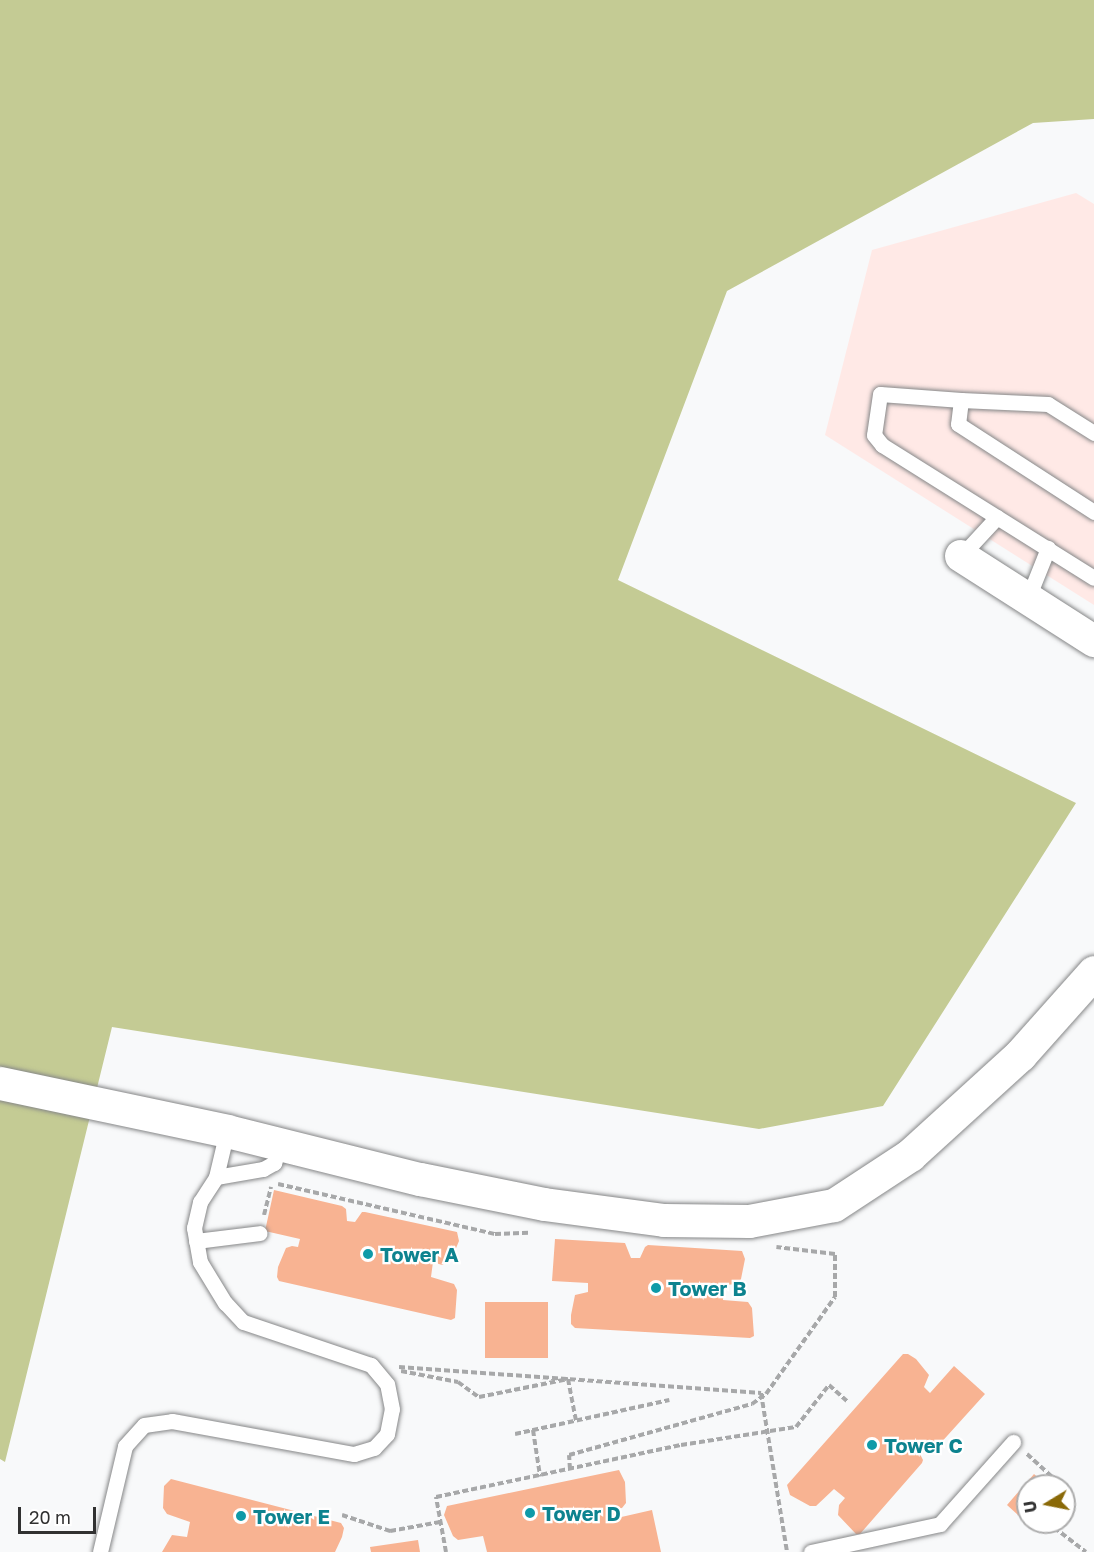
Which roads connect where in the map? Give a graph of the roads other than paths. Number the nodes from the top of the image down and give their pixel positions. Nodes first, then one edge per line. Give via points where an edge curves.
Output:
1 (961, 400) junction
2 (1094, 433) edge
3 (1094, 512) edge
4 (997, 517) junction
5 (1048, 548) junction
6 (962, 556) joint
7 (1094, 578) edge
8 (1028, 598) junction
9 (1094, 641) edge
10 (1094, 972) edge
11 (0, 1083) edge
12 (226, 1131) junction
13 (280, 1144) junction
14 (216, 1178) junction
15 (260, 1233) road end
16 (196, 1241) junction
17 (1013, 1442) road end
18 (100, 1552) edge
19 (811, 1552) edge

1 - 2 lane via 1048,404
1 - 3 lane via 958,424
1 - 4 lane via 880,394 874,435 882,445
4 - 5 lane
4 - 6 lane
5 - 7 lane
5 - 8 lane
6 - 8 street
8 - 9 street
10 - 13 street via 1020,1055 910,1155 834,1205 749,1221 664,1220 499,1195
11 - 12 street
12 - 13 street
12 - 14 lane
13 - 14 lane via 274,1163 263,1169
14 - 16 lane via 200,1202 194,1228
15 - 16 lane
16 - 18 lane via 200,1262 225,1303 243,1322 371,1365 387,1384 392,1409 387,1434 374,1448 354,1454 172,1421 144,1425 125,1446
17 - 19 lane via 940,1524

